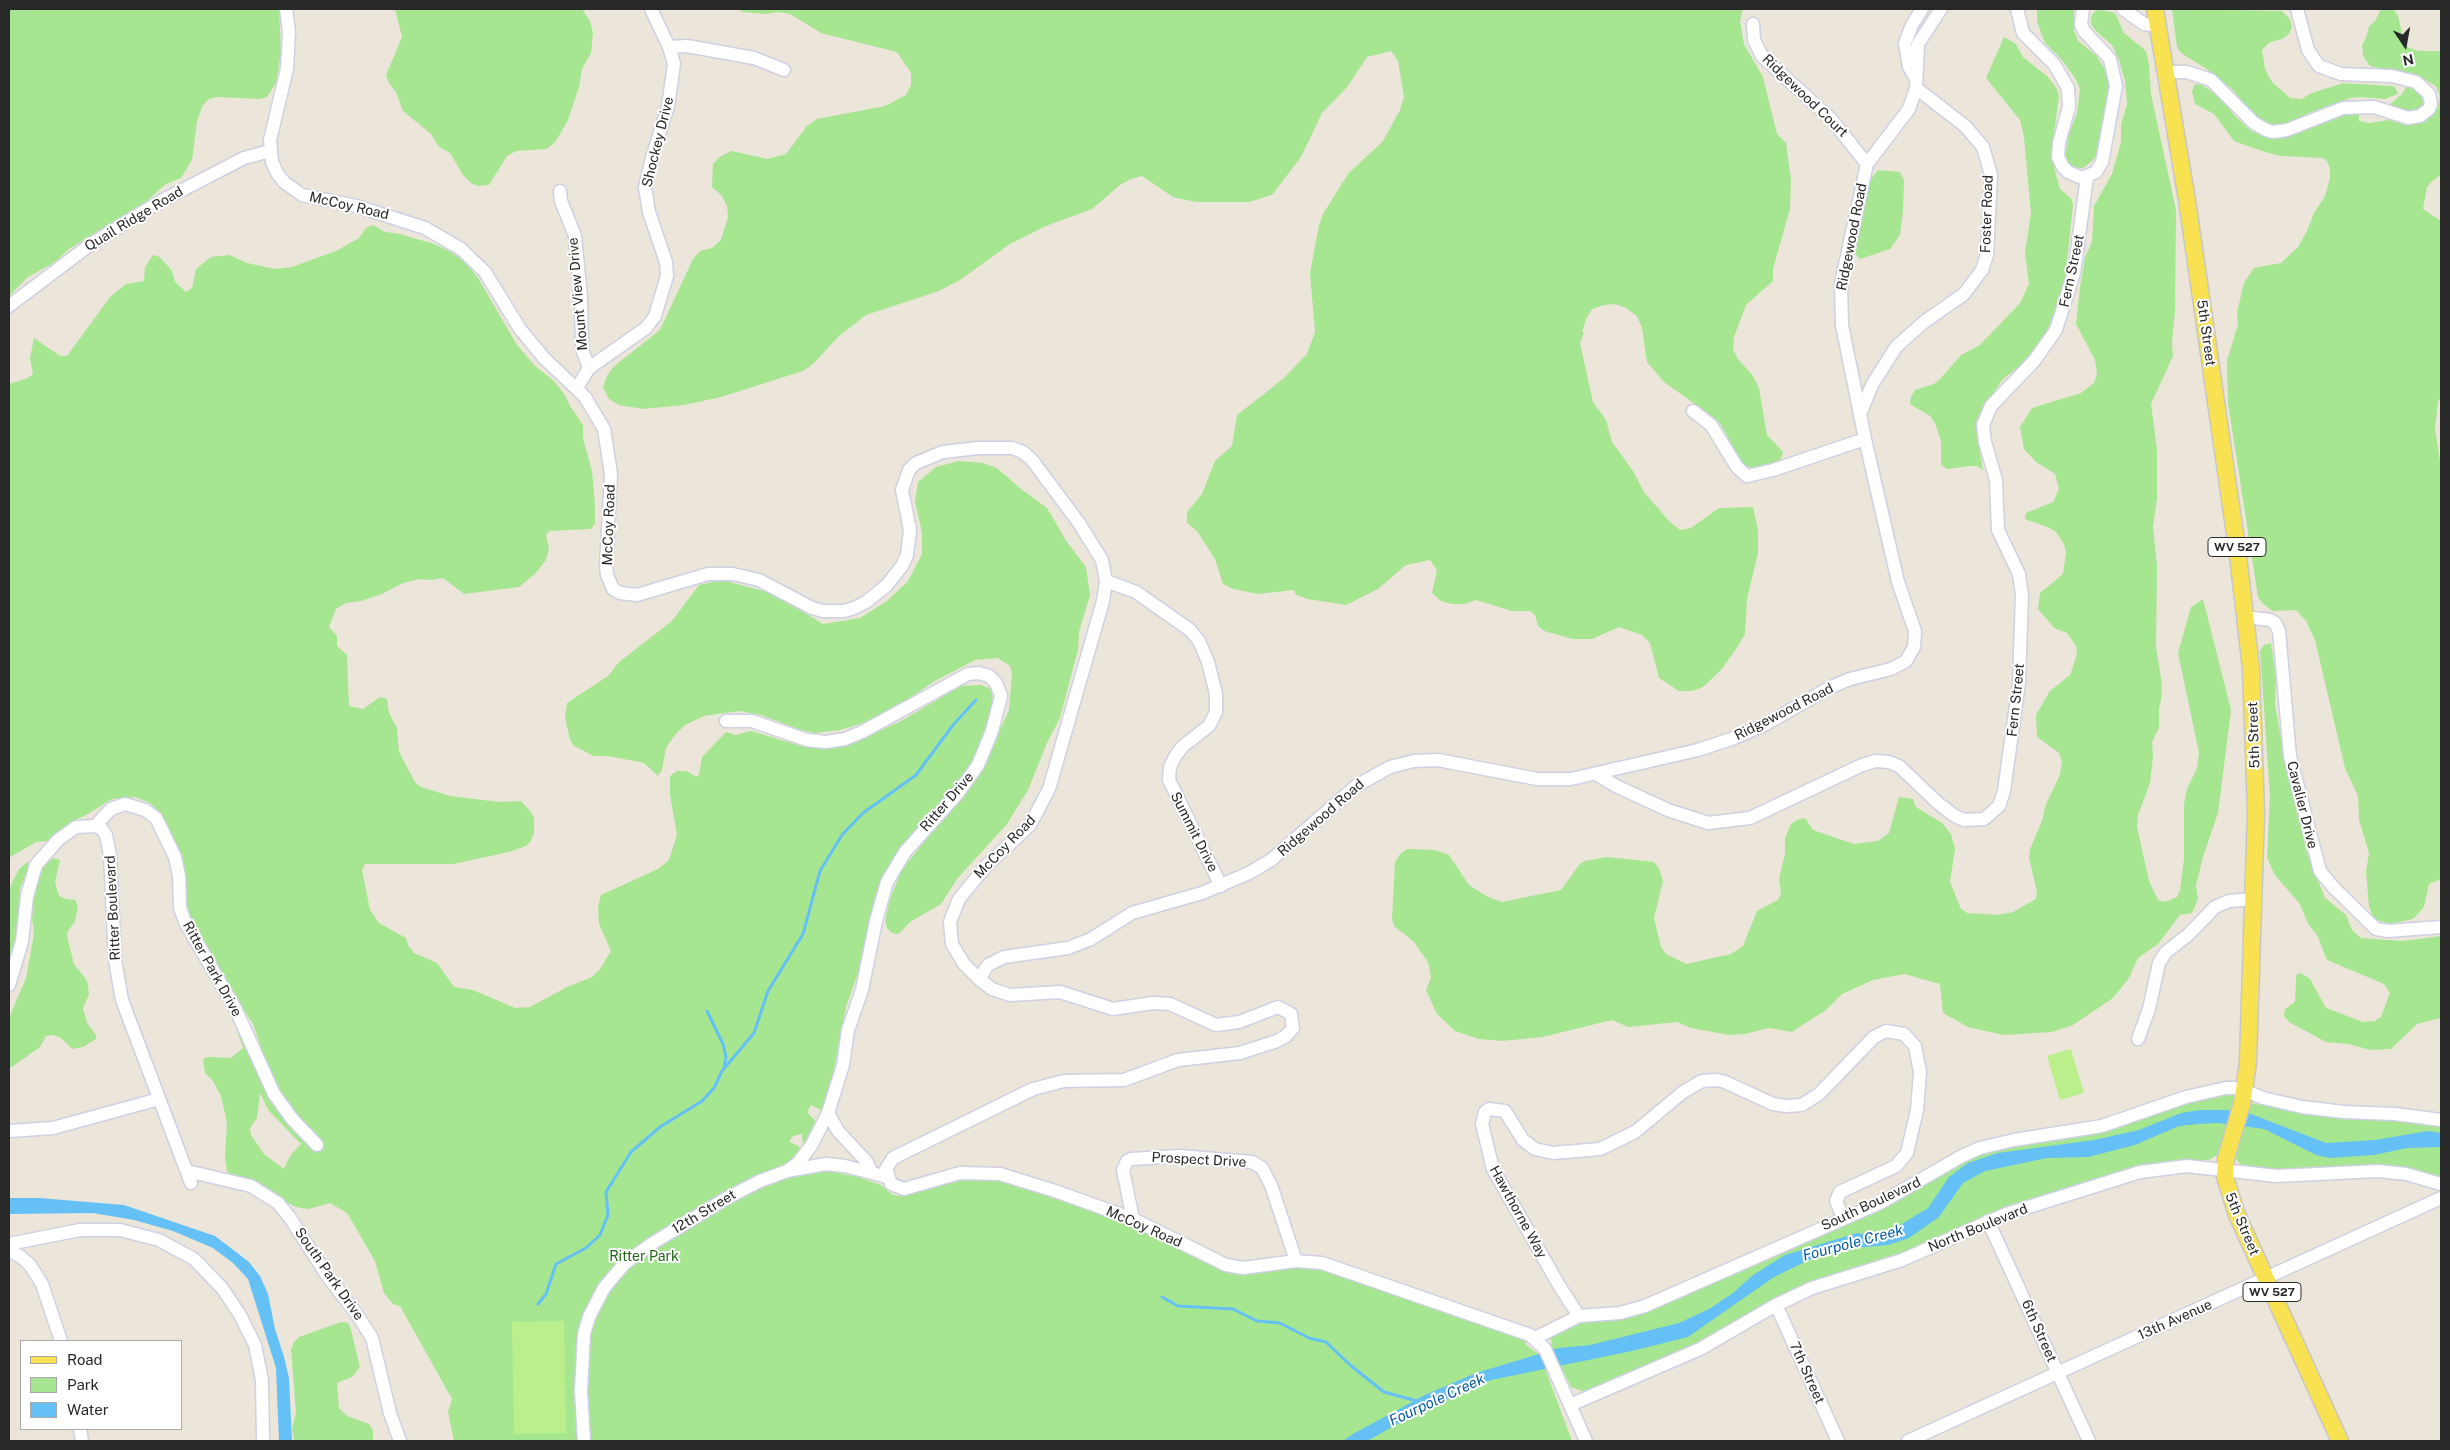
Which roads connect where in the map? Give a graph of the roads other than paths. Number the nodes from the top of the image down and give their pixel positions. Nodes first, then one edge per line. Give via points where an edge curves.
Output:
1 (286, 9) edge
2 (651, 9) edge
3 (1922, 9) edge
4 (1941, 9) edge
5 (2017, 9) edge
6 (2083, 9) edge
7 (2123, 9) edge
8 (2155, 9) edge
9 (2297, 9) edge
10 (1753, 24) dead end
11 (2157, 26) junction
12 (669, 47) junction
13 (784, 70) dead end
14 (2165, 72) junction
15 (1916, 83) junction
16 (270, 151) junction
17 (1867, 164) junction
18 (2087, 177) junction
19 (560, 191) dead end
20 (9, 306) edge
21 (589, 368) junction
22 (577, 388) junction
23 (1693, 411) dead end
24 (1860, 412) junction
25 (1865, 439) junction
26 (1106, 581) junction
27 (2246, 617) junction
28 (726, 721) dead end
29 (1596, 774) junction
30 (95, 826) junction
31 (1221, 886) junction
32 (2253, 899) junction
33 (2441, 927) edge
34 (979, 980) junction
35 (9, 985) edge
36 (2138, 1039) dead end
37 (2243, 1097) junction
38 (160, 1099) junction
39 (828, 1113) junction
40 (2441, 1120) edge
41 (9, 1131) edge
42 (317, 1145) dead end
43 (2224, 1169) junction
44 (787, 1171) junction
45 (871, 1172) junction
46 (887, 1176) junction
47 (189, 1177) joint
48 (2441, 1184) edge
49 (2441, 1198) edge
50 (1843, 1218) junction
51 (1133, 1219) junction
52 (1988, 1221) junction
53 (9, 1244) edge
54 (9, 1250) edge
55 (1296, 1261) junction
56 (2266, 1278) junction
57 (1776, 1305) junction
58 (1579, 1316) junction
59 (61, 1340) edge
60 (1538, 1340) junction
61 (2058, 1373) junction
62 (1570, 1406) junction
63 (263, 1441) edge
64 (400, 1441) edge
65 (584, 1441) edge
66 (1586, 1441) edge
67 (1838, 1441) edge
68 (1908, 1441) edge
69 (2089, 1441) edge
70 (2340, 1441) edge

1 - 16 street, McCoy Road via 289,51 271,129
2 - 12 street, Shockey Drive
3 - 15 street via 1905,43 1909,67
4 - 15 street, Ridgewood Road via 1918,44
5 - 18 street via 2023,33 2054,64 2068,88 2069,108 2058,151 2059,161 2072,175
6 - 18 street via 2081,24 2084,31 2110,59 2116,86 2102,162 2096,172
7 - 11 street via 2144,24
8 - 11 main road, 5th Street / WV 527
9 - 14 street via 2308,50 2319,66 2341,74 2392,76 2422,84 2430,94 2429,109 2420,116 2408,118 2374,107 2343,108 2287,130 2273,132 2254,124 2211,80 2187,72
10 - 17 street, Ridgewood Court via 1754,40 1762,56 1831,118
11 - 14 main road, 5th Street / WV 527
12 - 13 street via 688,46 738,55 765,61
12 - 21 street, Shockey Drive via 674,64 672,88 645,187 649,212 666,262 664,289 655,316 646,328
14 - 27 main road, 5th Street / WV 527 via 2187,200
15 - 17 street, Ridgewood Road via 1903,118
15 - 24 street, Foster Road via 1965,126 1982,147 1990,175 1987,255 1982,270 1964,294 1924,322 1896,347 1872,384
16 - 20 street, Quail Ridge Road via 244,158 161,201 91,244
16 - 22 street, McCoy Road via 272,162 284,182 302,195 404,220 461,248 485,272 531,344
17 - 24 street, Ridgewood Road via 1844,261 1840,298 1842,325
18 - 29 street, Fern Street via 2074,273 2056,330 2034,361 1990,406 1983,425 1996,480 1998,530 2019,574 2022,595 2019,683 2004,791 1999,806 1984,819 1964,820 1939,804 1899,766 1875,762 1750,818 1708,823 1668,810
19 - 21 street, Mount View Drive via 575,236 582,349
21 - 22 street, Shockey Drive
22 - 26 street, McCoy Road via 599,418 607,441 611,474 606,567 609,582 620,593 637,595 708,574 733,574 759,580 812,608 844,611 854,608 886,586 907,555 910,530 902,490 909,470 916,463 943,452 978,448 1012,448 1032,460 1096,549
23 - 25 street via 1711,425 1737,467 1747,476
24 - 25 street, Ridgewood Road
25 - 29 street, Ridgewood Road via 1898,582 1915,631 1914,647 1906,661 1891,669 1829,688 1734,738 1698,750
26 - 31 street, Summit Drive via 1136,592 1190,630 1208,662 1216,694 1216,712 1209,726 1176,755 1170,767 1169,780
26 - 34 street, McCoy Road via 1043,803 1030,825 974,879 952,915 952,944
27 - 32 main road, 5th Street / WV 527 via 2256,813
27 - 33 street, Cavalier Drive via 2270,620 2279,631 2290,756 2320,870 2376,929
28 - 39 street, Ritter Drive via 752,721 806,740 835,740 862,732 968,674 985,673 993,678 1000,691 998,712 978,765 958,794 905,852 887,882 862,990 847,1036 843,1065
29 - 31 street, Ridgewood Road via 1548,780 1438,760 1390,767 1356,786 1271,860
30 - 35 street via 76,827 67,832 36,865 27,896 22,942
30 - 38 street, Ritter Boulevard via 106,834 108,842 115,960 122,1000
30 - 42 street, Ritter Park Drive via 111,809 125,804 145,810 156,818 175,858 180,908 185,922 236,1010 274,1094
31 - 34 street, Ridgewood Road via 1138,910 1068,948 1004,957 988,966
32 - 36 street via 2229,901 2215,907 2166,952
32 - 37 main road, 5th Street / WV 527 via 2248,1062
34 - 46 street, McCoy Road via 1010,995 1060,992 1113,1009 1170,1004 1216,1024 1239,1022 1278,1006 1289,1011 1294,1023 1286,1036 1240,1053 1178,1060 1124,1080 1064,1081 1032,1090 898,1155 887,1166
37 - 40 street, South Boulevard via 2325,1111
37 - 43 main road, 5th Street / WV 527
37 - 50 street, South Boulevard via 2233,1087 2206,1092 2102,1126 1980,1148 1953,1160 1902,1192
38 - 41 street via 53,1128
38 - 47 street, Ritter Boulevard
39 - 44 street, Ritter Drive via 812,1146
39 - 45 street via 838,1131 867,1162
43 - 48 street, North Boulevard via 2277,1176 2393,1172
43 - 52 street, North Boulevard via 2171,1167 2140,1172
43 - 56 main road, 5th Street / WV 527 via 2231,1201
44 - 45 street, 12th Street via 826,1164
44 - 65 street, 12th Street via 724,1199 639,1252 614,1274 595,1304 584,1334 581,1391
45 - 46 street, 12th Street
46 - 51 street, McCoy Road via 895,1187 904,1189 960,1173 1000,1174
47 - 64 street, South Park Drive via 251,1186 278,1203 290,1218 372,1338
49 - 56 street, 13th Avenue
50 - 58 street, South Boulevard via 1645,1306 1620,1313
50 - 58 street, Hawthorne Way via 1836,1201 1840,1192 1896,1166 1907,1153 1920,1094 1920,1062 1915,1046 1904,1034 1886,1032 1874,1037 1819,1094 1802,1105 1773,1104 1725,1082 1702,1081 1683,1092 1635,1132 1600,1149 1553,1153 1535,1149 1523,1140 1505,1111 1488,1109 1482,1124 1493,1169
51 - 55 street, McCoy Road via 1226,1265 1243,1268
51 - 55 street, Prospect Drive via 1123,1170 1131,1159 1180,1156 1252,1162 1262,1168 1271,1185
52 - 57 street, North Boulevard via 1902,1260 1829,1282
52 - 61 street, 6th Street
53 - 63 street via 80,1230 120,1230 158,1240 194,1259 222,1288 255,1345 262,1380
54 - 59 street via 21,1257 37,1276
55 - 60 street, McCoy Road via 1338,1268
56 - 61 street, 13th Avenue
56 - 70 main road, 5th Street / WV 527
57 - 62 street, North Boulevard via 1700,1349
57 - 67 street, 7th Street
58 - 60 street, South Boulevard
60 - 62 street
61 - 68 street, 13th Avenue
61 - 69 street, 6th Street
62 - 66 street

